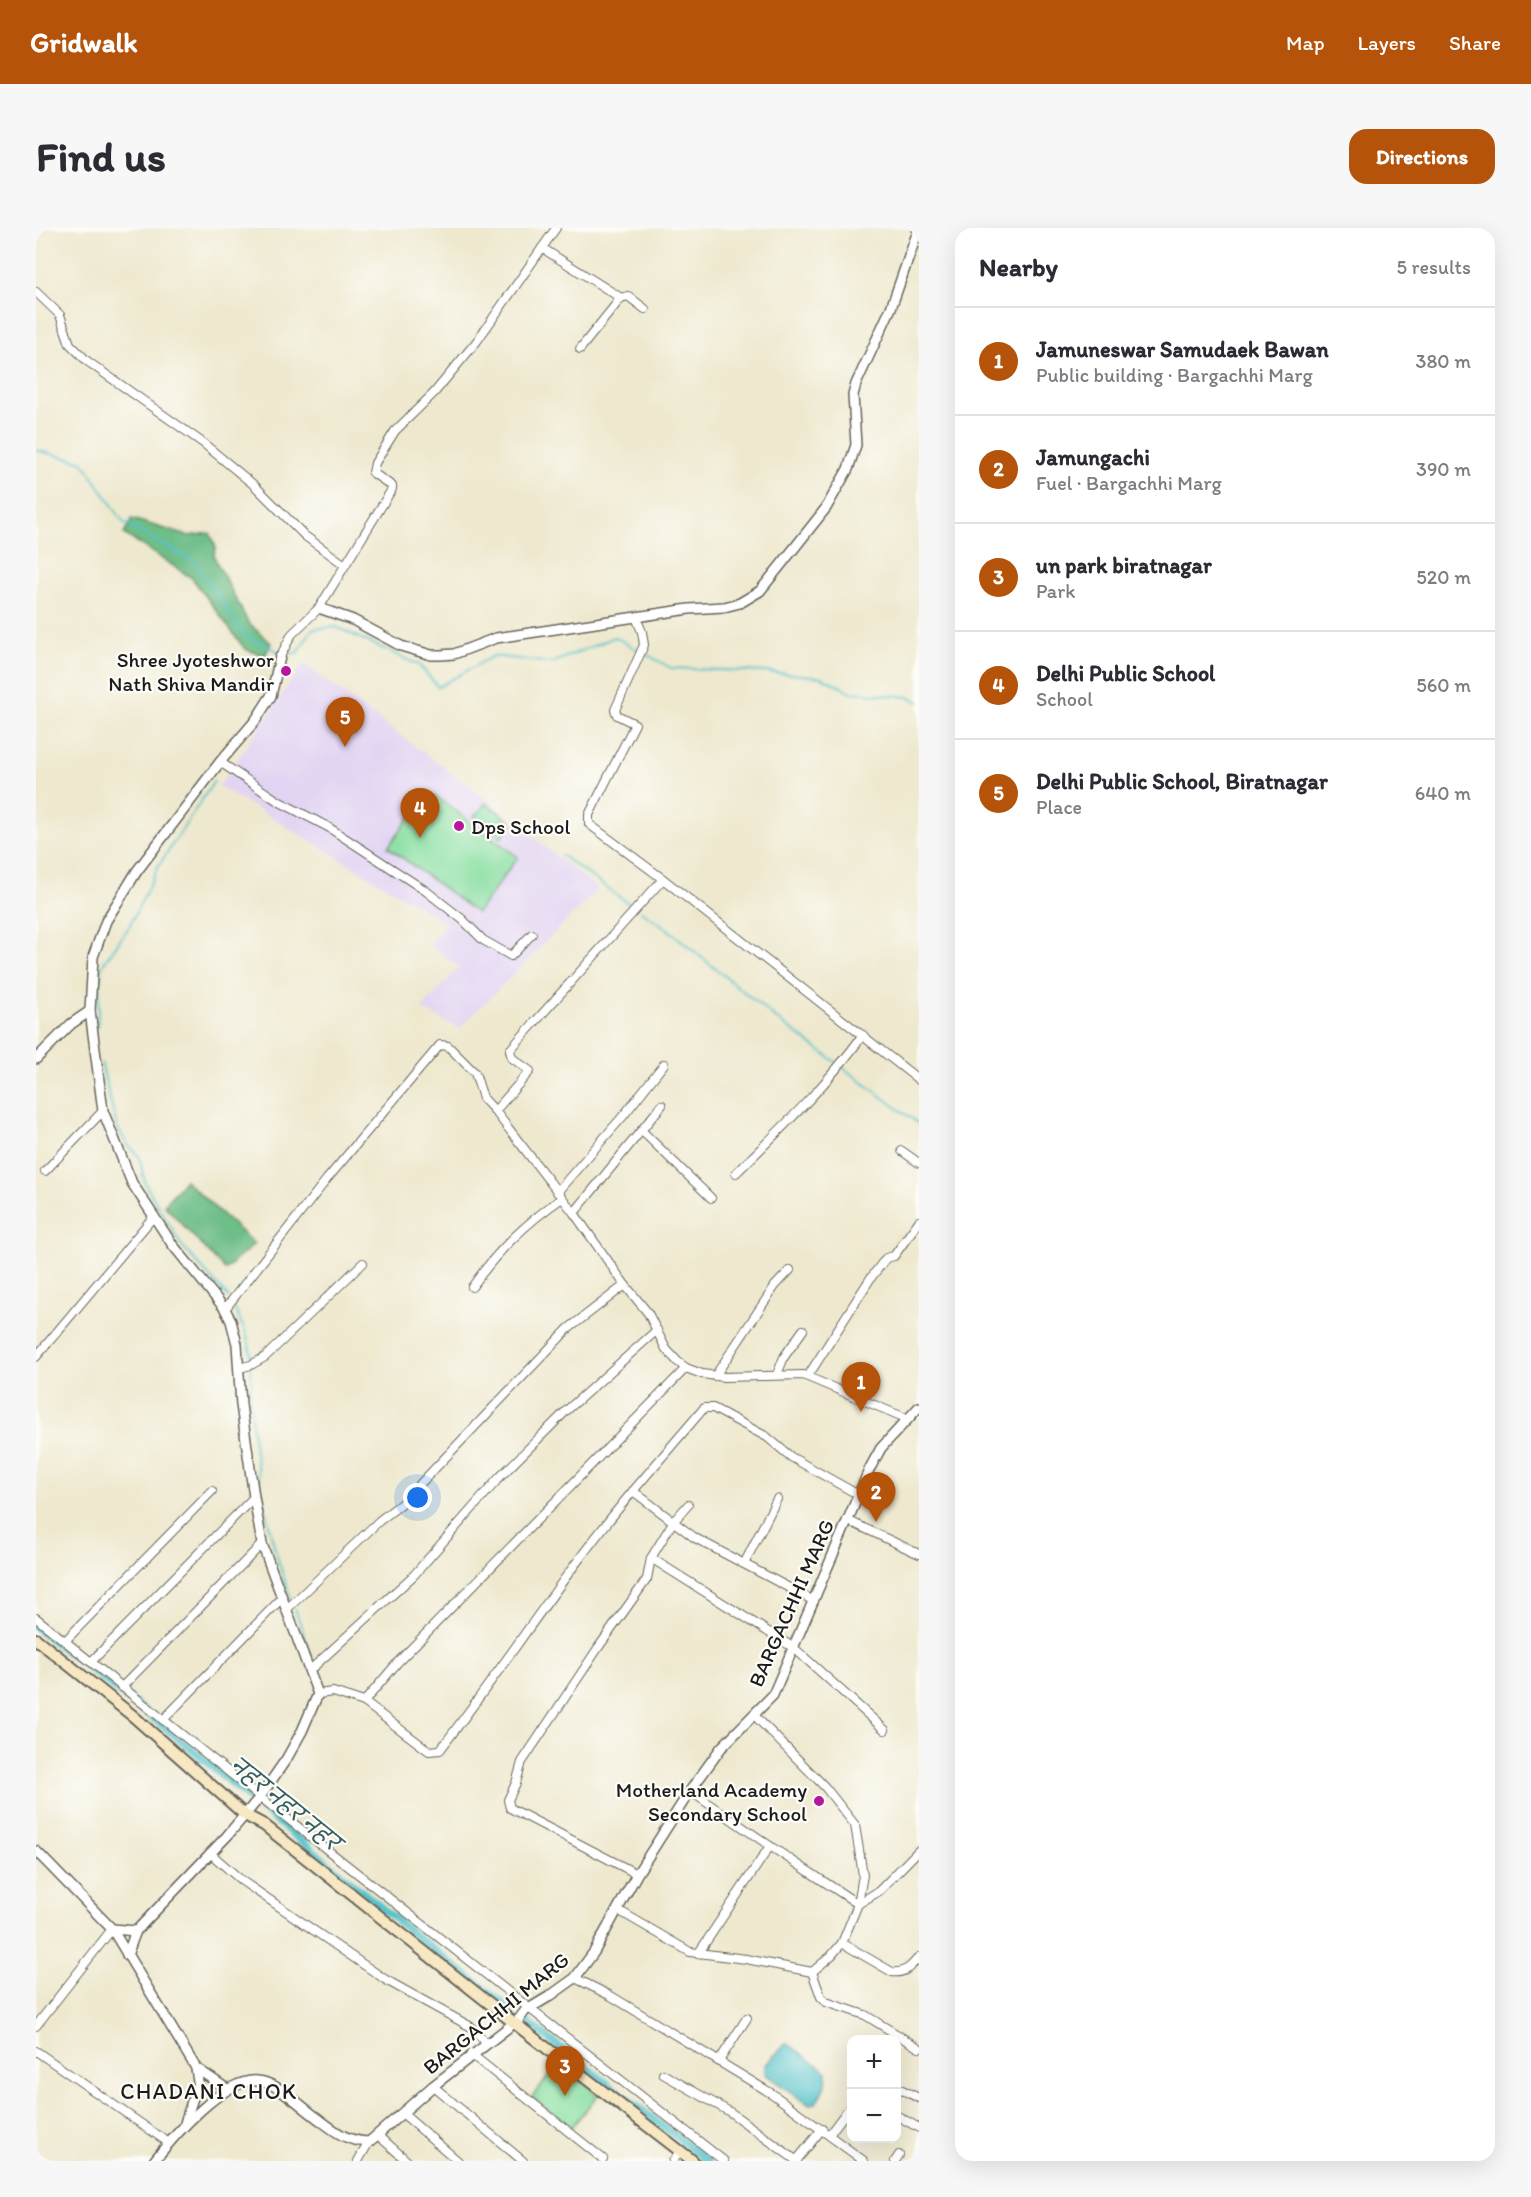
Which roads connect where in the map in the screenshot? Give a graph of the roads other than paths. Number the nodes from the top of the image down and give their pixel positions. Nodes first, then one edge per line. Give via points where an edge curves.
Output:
1 (556, 228) edge
2 (919, 228) edge
3 (542, 248) junction
4 (36, 292) edge
5 (621, 298) junction
6 (645, 309) dead end
7 (580, 349) dead end
8 (345, 565) junction
9 (320, 608) junction
10 (636, 617) junction
11 (282, 653) joint
12 (220, 762) junction
13 (663, 879) junction
14 (532, 934) dead end
15 (90, 1011) junction
16 (863, 1035) junction
17 (36, 1059) edge
18 (664, 1064) dead end
19 (919, 1080) edge
20 (662, 1106) dead end
21 (103, 1111) junction
22 (495, 1112) junction
23 (642, 1131) junction
24 (902, 1151) dead end
25 (919, 1163) edge
26 (45, 1171) dead end
27 (736, 1173) dead end
28 (560, 1195) junction
29 (711, 1198) dead end
30 (574, 1213) junction
31 (154, 1216) junction
32 (919, 1221) edge
33 (363, 1263) dead end
34 (790, 1270) dead end
35 (624, 1285) junction
36 (472, 1287) dead end
37 (225, 1309) junction
38 (803, 1329) dead end
39 (657, 1330) junction
40 (36, 1358) edge
41 (239, 1368) junction
42 (686, 1368) junction
43 (777, 1375) junction
44 (715, 1376) junction
45 (808, 1376) junction
46 (919, 1407) edge
47 (908, 1419) junction
48 (212, 1491) dead end
49 (633, 1491) junction
50 (857, 1494) junction
51 (254, 1497) junction
52 (777, 1500) dead end
53 (688, 1504) dead end
54 (847, 1520) junction
55 (673, 1522) junction
56 (262, 1544) junction
57 (919, 1554) edge
58 (651, 1558) junction
59 (744, 1564) junction
60 (282, 1598) junction
61 (814, 1601) junction
62 (286, 1610) junction
63 (36, 1618) edge
64 (36, 1639) edge
65 (65, 1641) junction
66 (794, 1648) junction
67 (91, 1662) junction
68 (309, 1671) junction
69 (122, 1686) junction
70 (318, 1694) junction
71 (363, 1702) junction
72 (754, 1716) junction
73 (163, 1720) junction
74 (885, 1730) dead end
75 (690, 1791) junction
76 (259, 1798) junction
77 (248, 1811) junction
78 (770, 1846) junction
79 (36, 1851) edge
80 (919, 1851) edge
81 (210, 1853) junction
82 (637, 1874) junction
83 (858, 1904) junction
84 (618, 1910) junction
85 (112, 1929) junction
86 (136, 1931) junction
87 (842, 1943) junction
88 (698, 1954) junction
89 (127, 1955) junction
90 (919, 1957) edge
91 (812, 1972) junction
92 (575, 1978) junction
93 (522, 2015) junction
94 (747, 2018) dead end
95 (36, 2026) edge
96 (892, 2035) edge
97 (901, 2040) edge
98 (486, 2043) junction
99 (919, 2048) edge
100 (36, 2051) edge
101 (471, 2054) junction
102 (719, 2061) junction
103 (196, 2068) junction
104 (663, 2074) dead end
105 (433, 2086) junction
106 (227, 2089) junction
107 (901, 2089) edge
108 (919, 2098) edge
109 (847, 2111) edge
110 (402, 2113) junction
111 (901, 2117) edge
112 (184, 2125) junction
113 (919, 2128) edge
114 (822, 2130) junction
115 (829, 2135) junction
116 (379, 2136) junction
117 (369, 2142) junction
118 (168, 2143) junction
119 (680, 2151) junction
120 (603, 2159) dead end
121 (154, 2161) edge
122 (358, 2161) edge
123 (407, 2161) edge
124 (458, 2161) edge
125 (523, 2161) edge
126 (673, 2161) edge
127 (693, 2161) edge
128 (724, 2161) edge
129 (796, 2161) edge
130 (864, 2161) edge

1 - 3 street
2 - 10 street via 891,308 856,384 856,445 826,508 760,591 740,603
3 - 5 street
3 - 8 street via 477,341 434,393 395,431 375,463 373,472 392,489
4 - 8 street via 60,315 70,344 87,361 203,443 254,485 305,536
5 - 6 street via 628,296
5 - 7 street
8 - 9 street
9 - 10 street via 353,620 401,646 431,655 453,654 496,638
9 - 11 street via 302,624
10 - 13 street via 644,645 615,708 617,715 635,724 588,820
11 - 12 street via 271,696
12 - 14 street via 426,891 483,940 511,956
12 - 15 street via 137,871 106,921 93,957
13 - 16 street
13 - 22 street via 510,1050 512,1058 530,1071
15 - 17 street
15 - 21 street
16 - 19 street
16 - 27 street via 833,1074
18 - 28 street
20 - 23 street
21 - 26 street
21 - 31 street via 132,1183
22 - 28 street
22 - 37 street via 483,1098 475,1073 448,1046 440,1045 327,1179
23 - 29 street
23 - 30 street
24 - 25 street
28 - 30 street
28 - 36 street via 500,1250
30 - 35 street
31 - 37 street
31 - 40 street
32 - 45 street via 894,1256 886,1258 870,1279
33 - 41 street via 266,1357
34 - 44 street via 775,1286
35 - 39 street via 648,1312
35 - 62 street via 568,1329 401,1504
37 - 41 street via 237,1344
38 - 43 street
39 - 42 street via 671,1356
39 - 68 street via 566,1411 499,1478 414,1575
41 - 51 street
42 - 44 street
42 - 71 street
43 - 44 street
43 - 45 street
45 - 47 street
46 - 47 street, BARGACHHI MARG
47 - 50 street, BARGACHHI MARG via 881,1448
48 - 65 street
49 - 50 street via 704,1408 713,1408
49 - 55 street
49 - 71 street via 440,1750 429,1751
50 - 54 street, BARGACHHI MARG
51 - 56 street
51 - 67 street
52 - 59 street
53 - 55 street
54 - 57 street
54 - 61 street, BARGACHHI MARG
55 - 58 street
55 - 59 street
56 - 60 street
56 - 69 street
58 - 66 street
58 - 82 street via 647,1579 522,1762 507,1803
59 - 61 street
60 - 62 street
60 - 73 street
61 - 66 street, BARGACHHI MARG
62 - 68 street
63 - 65 street
64 - 77 main road
65 - 67 street
66 - 72 street, BARGACHHI MARG via 773,1695
66 - 74 street
67 - 69 street
68 - 70 street
69 - 73 street
70 - 71 street via 333,1692
70 - 76 street via 302,1731
72 - 75 street, BARGACHHI MARG via 721,1748
72 - 83 street via 825,1787 855,1825 863,1875
73 - 76 street
75 - 78 street
75 - 82 street, BARGACHHI MARG
76 - 77 street
76 - 93 street
77 - 81 street
77 - 93 main road
78 - 83 street
78 - 88 street
79 - 85 street
80 - 83 street via 879,1891
81 - 86 street
81 - 98 street via 242,1881 386,1980 473,2028
82 - 84 street, BARGACHHI MARG
83 - 87 street
84 - 88 street
84 - 92 street, BARGACHHI MARG
85 - 86 street
85 - 89 street
85 - 95 street
86 - 89 street
87 - 90 street via 892,1972 907,1970
87 - 91 street
88 - 91 street
89 - 103 street
91 - 96 street via 823,1999 865,2015
92 - 93 street, BARGACHHI MARG
92 - 102 street
93 - 98 street, BARGACHHI MARG
93 - 119 main road
93 - 128 street
94 - 102 street
97 - 99 street
98 - 101 street, BARGACHHI MARG
100 - 118 street
101 - 105 street, BARGACHHI MARG
101 - 120 street
102 - 114 street
103 - 106 street
103 - 112 street via 198,2082
104 - 129 street via 730,2112
105 - 110 street, BARGACHHI MARG
105 - 125 street
106 - 112 street
106 - 117 street via 247,2081 274,2085 339,2134 353,2142
107 - 108 street
109 - 115 street
110 - 116 street, BARGACHHI MARG
110 - 124 street
111 - 113 street
112 - 118 street
114 - 115 street
114 - 129 street
115 - 130 street
116 - 117 street, BARGACHHI MARG
116 - 123 street
117 - 122 street
118 - 121 street
119 - 126 street
119 - 127 main road

